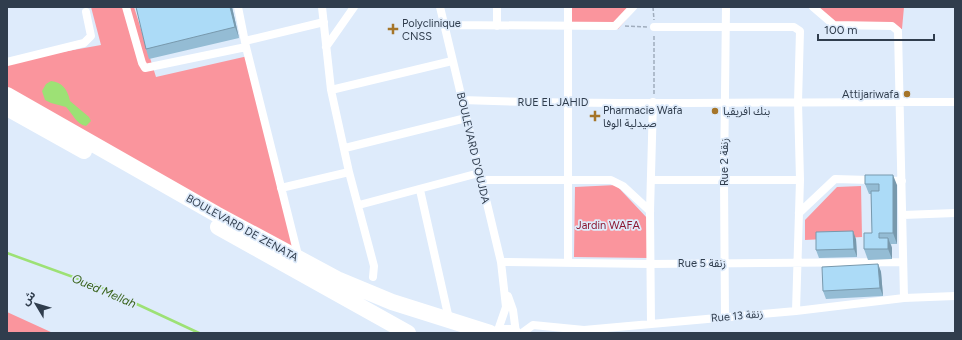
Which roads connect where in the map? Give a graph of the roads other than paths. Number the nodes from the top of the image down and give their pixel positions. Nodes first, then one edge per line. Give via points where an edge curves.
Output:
1 (126, 7) edge
2 (238, 7) edge
3 (322, 7) edge
4 (354, 7) edge
5 (440, 7) edge
6 (497, 7) edge
7 (568, 7) edge
8 (633, 7) edge
9 (726, 7) edge
10 (813, 7) edge
11 (86, 12) dead end
12 (324, 22) junction
13 (444, 25) junction
14 (568, 25) junction
15 (497, 26) junction
16 (654, 27) road end
17 (727, 27) junction
18 (245, 44) junction
19 (326, 47) junction
20 (452, 61) junction
21 (7, 62) edge
22 (331, 90) junction
23 (7, 95) edge
24 (462, 100) junction
25 (567, 102) junction
26 (653, 102) junction
27 (798, 102) junction
28 (900, 102) junction
29 (955, 102) edge
30 (725, 104) junction
31 (7, 108) edge
32 (466, 118) junction
33 (345, 148) junction
34 (349, 172) junction
35 (480, 176) junction
36 (567, 179) junction
37 (651, 180) junction
38 (724, 180) junction
39 (800, 180) junction
40 (902, 181) junction
41 (281, 188) junction
42 (420, 190) junction
43 (359, 205) junction
44 (650, 211) junction
45 (799, 213) junction
46 (955, 213) edge
47 (904, 215) junction
48 (299, 259) junction
49 (501, 262) junction
50 (568, 262) junction
51 (903, 262) junction
52 (725, 263) junction
53 (797, 263) junction
54 (650, 264) junction
55 (373, 277) dead end
56 (505, 290) junction
57 (955, 296) edge
58 (904, 298) junction
59 (796, 311) junction
60 (726, 317) junction
61 (449, 319) junction
62 (651, 324) junction
63 (408, 333) edge
64 (490, 333) edge
65 (498, 333) edge
66 (513, 333) edge
67 (516, 333) edge
68 (522, 333) edge

1 - 18 street via 145,68
2 - 18 street
3 - 12 street
4 - 19 street
5 - 13 street, BOULEVARD D'OUJDA
6 - 15 street
7 - 14 street
8 - 14 street via 615,26
9 - 17 street, Rue 2 زنقة
10 - 28 street via 834,25 892,26 898,30
11 - 21 street via 91,32 89,40
12 - 18 street
12 - 19 street
13 - 15 street
13 - 20 street, BOULEVARD D'OUJDA
14 - 15 street
14 - 25 street
16 - 17 street
17 - 27 street via 794,27 800,31
17 - 30 street, Rue 2 زنقة
18 - 41 street
19 - 22 street
20 - 22 street
20 - 24 street, BOULEVARD D'OUJDA
22 - 33 street
23 - 48 highway, BOULEVARD DE ZENATA
24 - 25 street, RUE EL JAHID
24 - 32 street, BOULEVARD D'OUJDA
25 - 26 street, RUE EL JAHID
25 - 36 street
26 - 30 street, RUE EL JAHID
26 - 37 street
27 - 28 street, RUE EL JAHID
27 - 30 street, RUE EL JAHID
27 - 39 street
28 - 29 street, RUE EL JAHID
28 - 40 street
30 - 38 street, Rue 2 زنقة
31 - 63 highway, BOULEVARD DE ZENATA
32 - 33 street
32 - 35 street, BOULEVARD D'OUJDA
33 - 34 street
34 - 41 street
34 - 43 street
35 - 36 street
35 - 42 street
35 - 49 street, BOULEVARD D'OUJDA
36 - 44 street via 611,180
36 - 50 street
37 - 38 street
37 - 44 street
38 - 39 street
38 - 52 street, Rue 2 زنقة
39 - 45 street
40 - 45 street via 835,179
40 - 47 street
41 - 48 street
42 - 43 street
42 - 61 street
43 - 55 street via 374,266
44 - 54 street
45 - 53 street
46 - 47 street
47 - 51 street
48 - 61 highway, BOULEVARD DE ZENATA via 373,295
49 - 50 street, Rue 5 زنقة
49 - 56 street, BOULEVARD D'OUJDA
50 - 54 street, Rue 5 زنقة
51 - 53 street, Rue 5 زنقة
51 - 58 street
52 - 53 street, Rue 5 زنقة
52 - 54 street, Rue 5 زنقة
52 - 60 street, Rue 2 زنقة
53 - 59 street
54 - 62 street
56 - 65 street, BOULEVARD D'OUJDA via 505,313
56 - 67 street, BOULEVARD D'OUJDA via 513,310
57 - 58 street, Rue 13 زنقة
58 - 59 street, Rue 13 زنقة
59 - 60 street, Rue 13 زنقة
60 - 62 street, Rue 13 زنقة
61 - 64 highway, BOULEVARD DE ZENATA
62 - 68 street, Rue 13 زنقة via 584,330 539,324 532,325
65 - 66 highway

